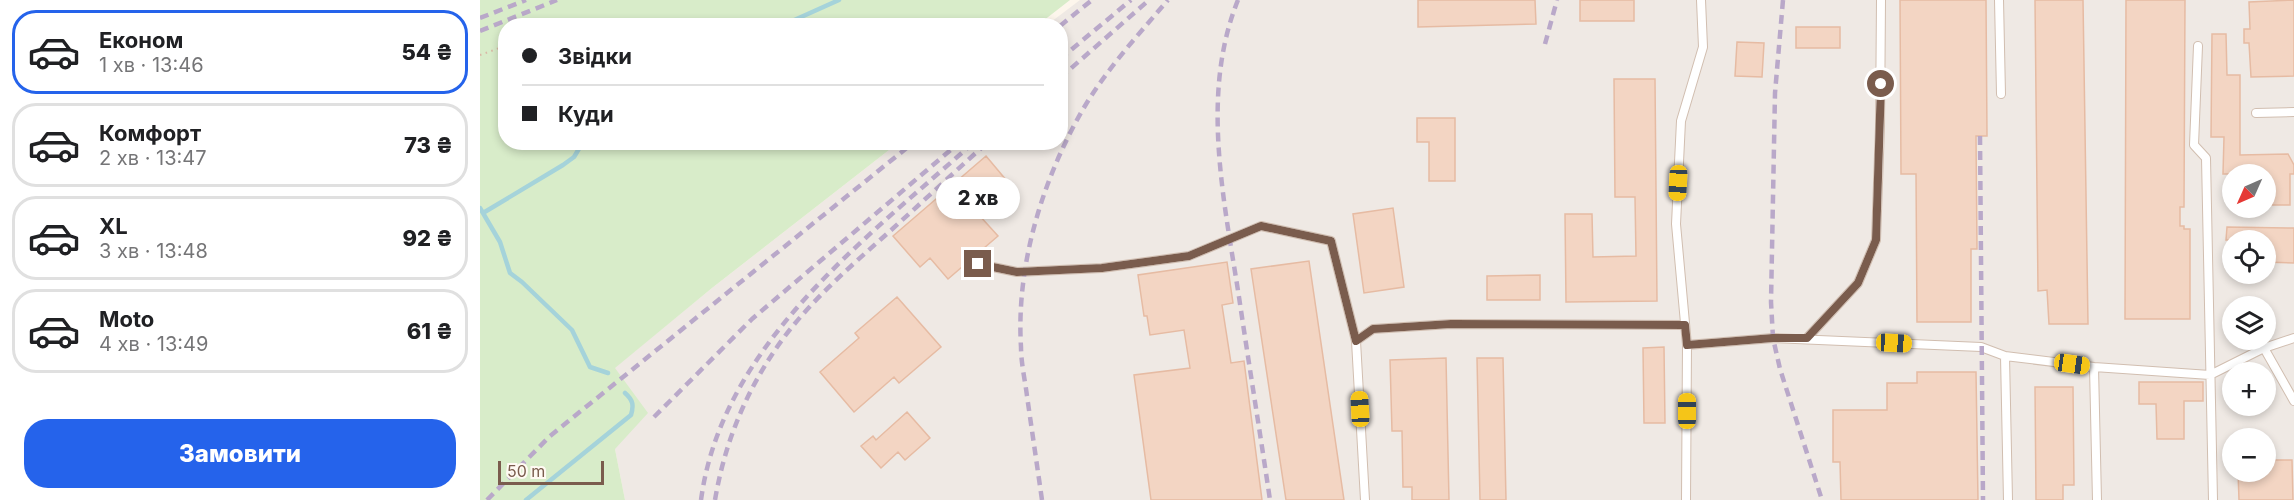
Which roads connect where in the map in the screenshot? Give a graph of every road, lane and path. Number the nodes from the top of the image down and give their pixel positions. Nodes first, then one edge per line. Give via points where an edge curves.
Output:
1 (1701, 0) edge
2 (1881, 0) edge
3 (1999, 0) edge
4 (2198, 45) dead end
5 (498, 49) edge
6 (480, 55) edge
7 (2001, 94) dead end
8 (2294, 112) edge
9 (2256, 113) dead end
10 (978, 264) dead end
11 (1685, 325) junction
12 (1807, 338) junction
13 (2294, 338) edge
14 (1356, 341) junction
15 (2276, 344) edge
16 (1687, 345) junction
17 (2260, 350) edge
18 (2265, 350) edge
19 (2005, 356) junction
20 (2094, 368) junction
21 (2211, 375) junction
22 (2294, 400) edge
23 (1365, 500) edge
24 (1686, 500) edge
25 (2008, 500) edge
26 (2097, 500) edge
27 (2213, 500) edge

1 - 11 lane via 1703,47 1681,121 1676,224
2 - 12 lane via 1876,240 1858,283
3 - 7 lane
4 - 21 lane via 2194,145 2206,158
5 - 6 path
8 - 9 lane
10 - 14 lane via 1017,272 1102,268 1189,256 1261,226 1331,241
11 - 14 lane via 1451,324 1373,329
11 - 16 lane
12 - 16 lane
12 - 19 lane via 1981,347
13 - 15 lane
14 - 23 lane
16 - 24 lane
17 - 21 lane
18 - 22 lane
19 - 20 lane
19 - 25 lane
20 - 21 lane
20 - 26 lane
21 - 27 lane

